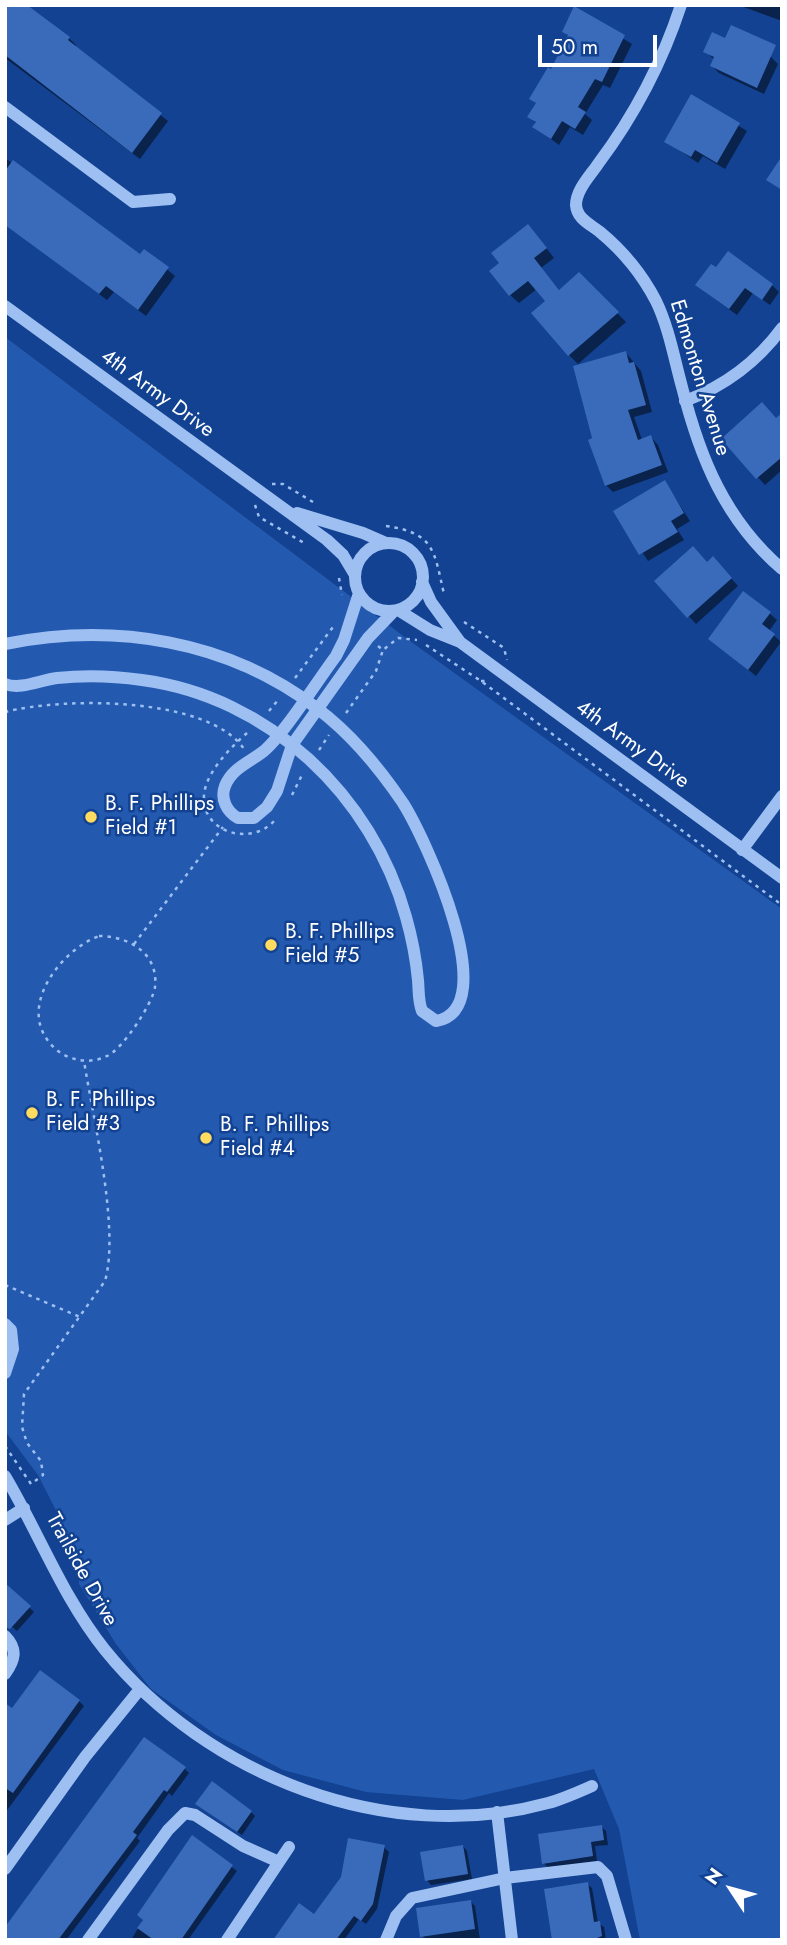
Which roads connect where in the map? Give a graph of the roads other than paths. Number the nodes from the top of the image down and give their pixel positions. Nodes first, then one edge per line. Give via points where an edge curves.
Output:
1 (681, 5) edge
2 (5, 107) edge
3 (170, 199) dead end
4 (5, 306) edge
5 (782, 328) edge
6 (685, 401) junction
7 (287, 511) junction
8 (386, 543) junction
9 (782, 569) edge
10 (355, 575) junction
11 (422, 582) junction
12 (359, 593) junction
13 (396, 610) junction
14 (460, 642) junction
15 (5, 644) edge
16 (5, 684) edge
17 (304, 699) junction
18 (318, 709) junction
19 (277, 734) junction
20 (292, 745) junction
21 (782, 796) edge
22 (742, 850) junction
23 (782, 878) edge
24 (5, 1324) edge
25 (5, 1373) edge
26 (5, 1476) edge
27 (24, 1508) junction
28 (5, 1520) edge
29 (5, 1636) edge
30 (5, 1674) edge
31 (140, 1689) junction
32 (592, 1786) dead end
33 (497, 1812) junction
34 (289, 1847) dead end
35 (279, 1863) junction
36 (5, 1869) edge
37 (505, 1878) junction
38 (88, 1940) edge
39 (227, 1940) edge
40 (386, 1940) edge
41 (512, 1940) edge
42 (626, 1940) edge

1 - 6 street, Edmonton Avenue via 646,90 576,203 579,216 618,247 652,294 668,333
2 - 3 street via 133,202
4 - 7 street, 4th Army Drive
5 - 6 street via 736,375
6 - 9 street, Edmonton Avenue via 700,452 719,493 748,535
7 - 8 street, 4th Army Drive
7 - 10 street, 4th Army Drive via 334,545
8 - 10 street via 362,557
8 - 11 street, 4th Army Drive via 414,554
10 - 12 street, 4th Army Drive
11 - 13 street via 410,604
11 - 14 street, 4th Army Drive via 435,610
12 - 13 street, 4th Army Drive via 374,607
12 - 17 street via 344,640
13 - 14 street, 4th Army Drive
13 - 18 street via 368,638
14 - 22 street, 4th Army Drive
15 - 17 street via 70,635 146,637 230,659
16 - 19 street via 87,677 152,681 227,703
17 - 18 street
17 - 19 street
18 - 20 street
18 - 20 street via 386,779 431,856 454,921 464,990 460,1006 445,1020 436,1021 422,1011 407,918 373,838 341,791
19 - 20 street
19 - 20 street via 265,750 234,772 224,788 225,805 233,815 250,819 263,812 277,791
21 - 22 street
22 - 23 street, 4th Army Drive
24 - 25 street via 11,1330 13,1349
26 - 27 street, Trailside Drive
27 - 28 street
27 - 31 street, Trailside Drive via 90,1629
29 - 30 street via 15,1654
31 - 33 street, Trailside Drive via 215,1748 310,1793 416,1813
31 - 36 street
32 - 33 street, Trailside Drive via 548,1803
33 - 37 street
34 - 35 street
35 - 38 street via 185,1813 168,1829
35 - 39 street
37 - 40 street via 412,1898 396,1916
37 - 41 street
37 - 42 street via 598,1867 607,1876

